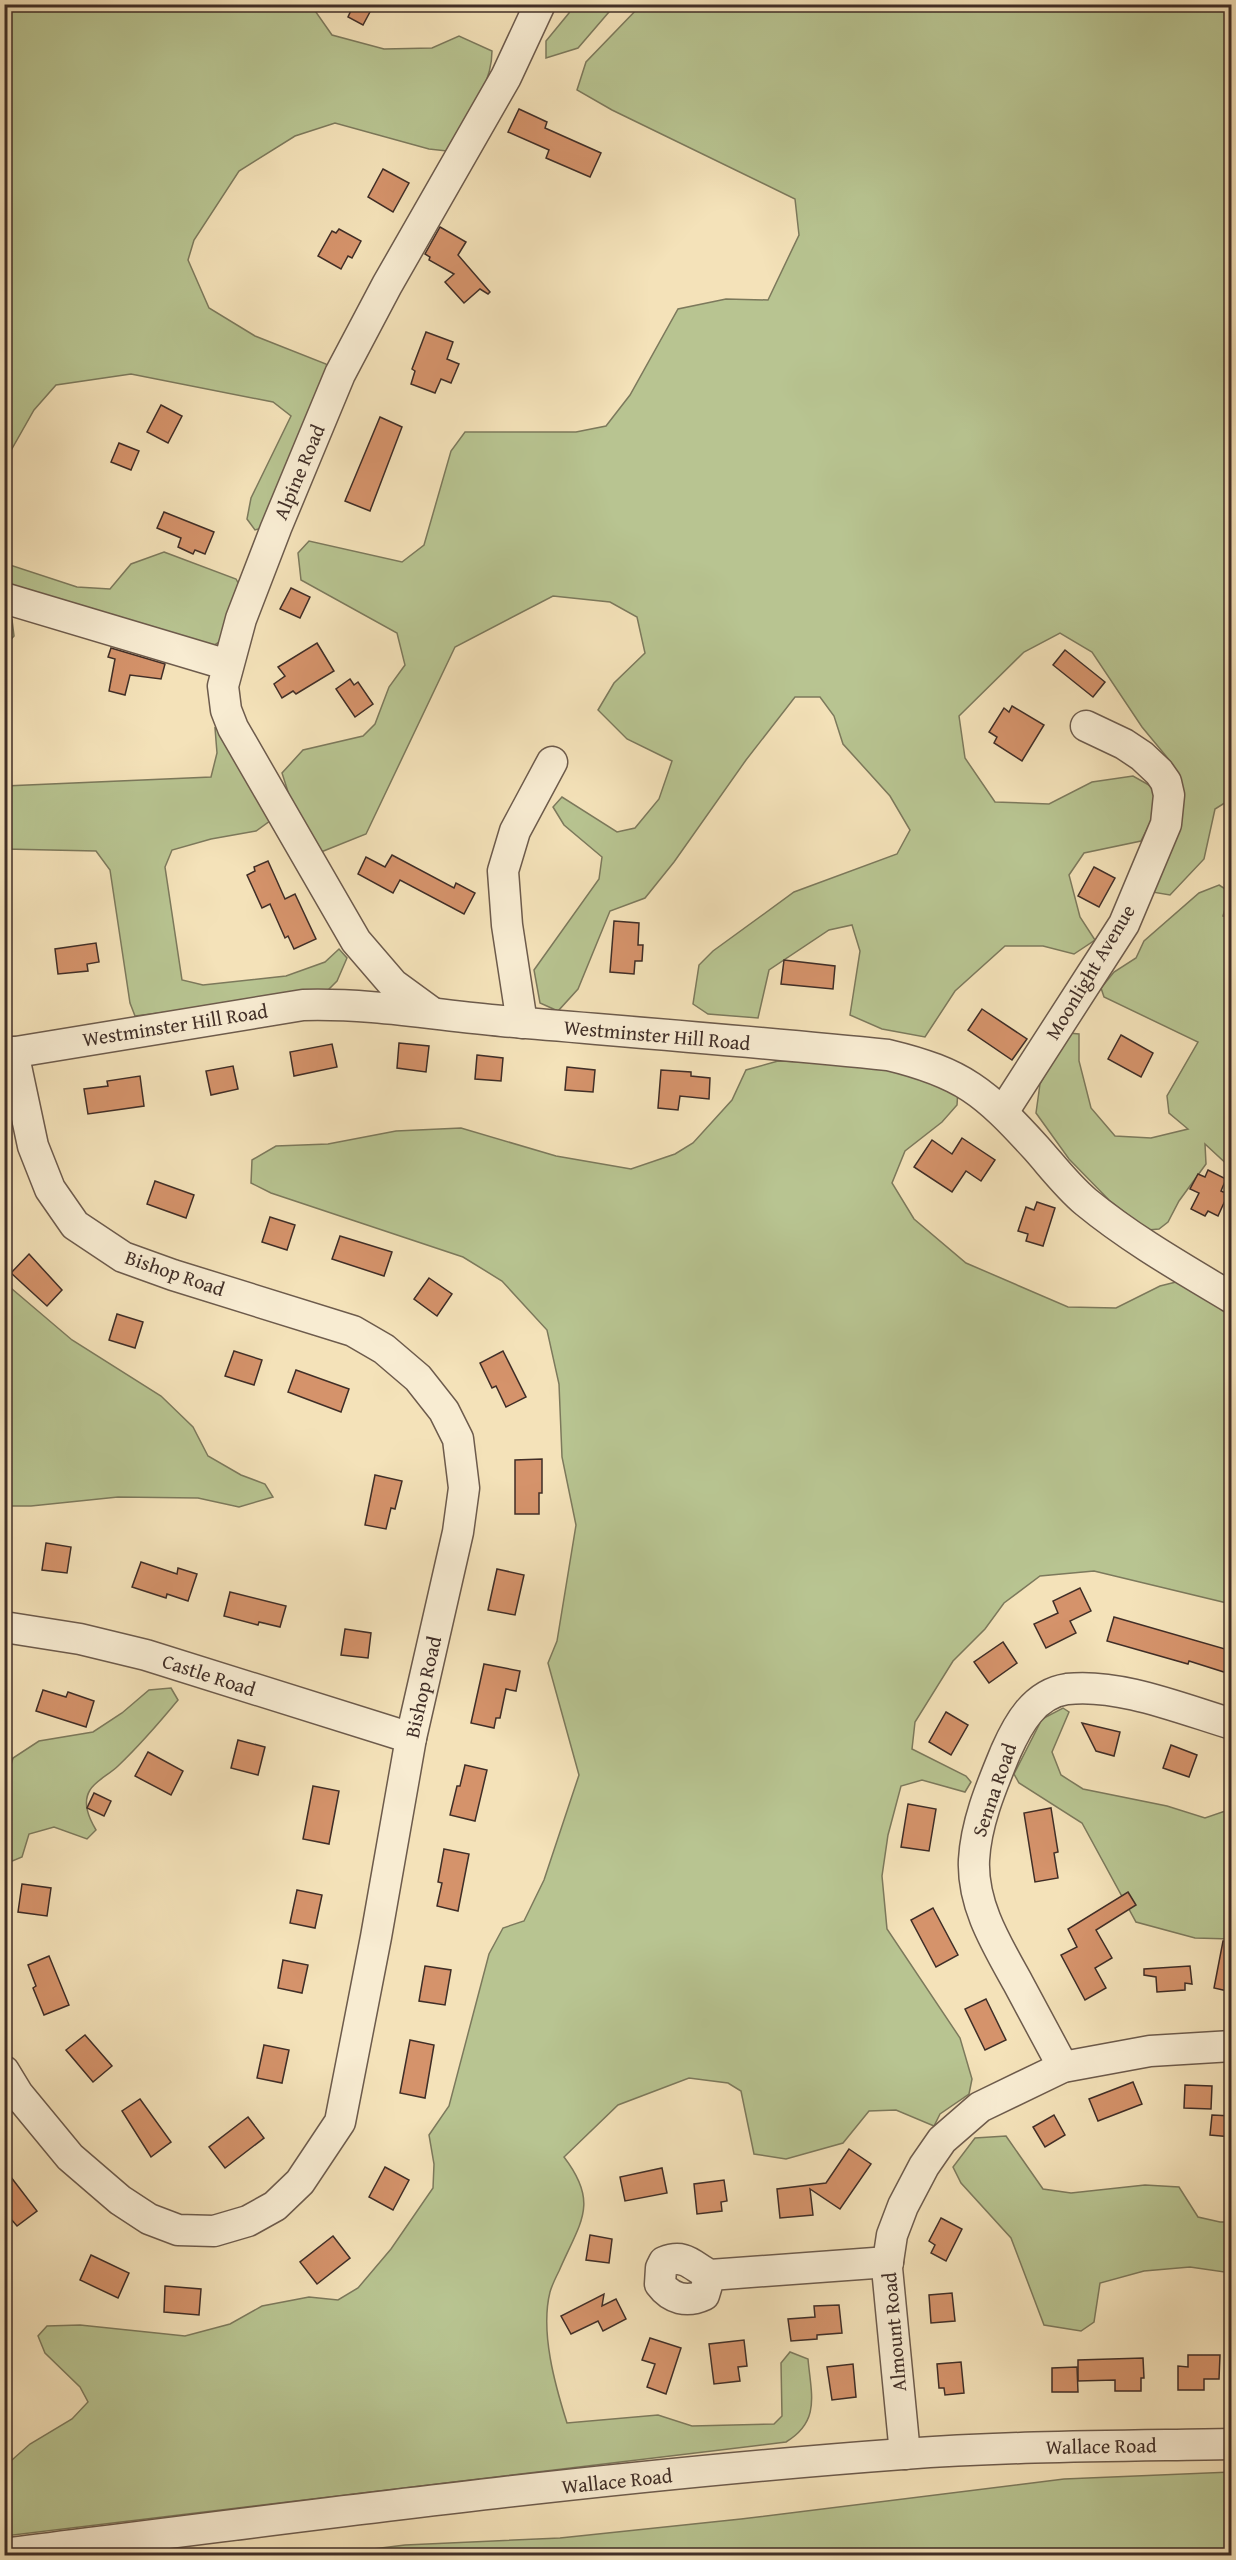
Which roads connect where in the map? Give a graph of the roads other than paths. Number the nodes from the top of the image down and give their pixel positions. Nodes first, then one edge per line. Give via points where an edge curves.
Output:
1 (540, 4) edge
2 (4, 598) edge
3 (228, 665) junction
4 (1086, 726) dead end
5 (552, 762) dead end
6 (362, 948) junction
7 (352, 1005) junction
8 (435, 1014) junction
9 (522, 1023) junction
10 (9, 1053) edge
11 (1003, 1112) junction
12 (1232, 1298) edge
13 (4, 1627) edge
14 (1232, 1724) edge
15 (411, 1738) junction
16 (1232, 2046) edge
17 (1063, 2067) junction
18 (4, 2071) edge
19 (888, 2262) junction
20 (710, 2275) dead end
21 (1232, 2444) edge
22 (905, 2454) junction
23 (4, 2553) edge

1 - 3 street, Alpine Road via 506,77 340,374 276,528
2 - 3 street
3 - 6 street, Alpine Road via 223,686 232,728
4 - 11 street, Moonlight Avenue via 1124,744 1160,772 1169,795 1166,824 1124,924
5 - 9 street via 515,831 503,871
6 - 7 street
6 - 8 street, Alpine Road via 393,984
7 - 8 street, Westminster Hill Road
7 - 10 street, Westminster Hill Road via 303,1005
8 - 9 street, Westminster Hill Road
9 - 11 street, Westminster Hill Road via 888,1056 958,1078
10 - 15 street, Bishop Road via 33,1146 50,1189 75,1225 123,1257 353,1330 384,1349 418,1378 444,1411 458,1439 464,1488 458,1532
11 - 12 street, Westminster Hill Road via 1092,1206 1140,1242
13 - 15 street, Castle Road via 146,1655
14 - 17 street, Senna Road via 1145,1698 1070,1689 1047,1696 1018,1726 983,1813 975,1845 975,1880 990,1932
15 - 18 street, Bishop Road via 340,2122 300,2182 275,2206 248,2221 214,2231 178,2230 148,2219 70,2157
16 - 17 street, Almount Road via 1150,2051
17 - 19 street, Almount Road via 980,2107 942,2140 903,2206 892,2235
19 - 20 street
19 - 22 street, Almount Road
21 - 22 street, Wallace Road via 1061,2446
22 - 23 street, Wallace Road via 448,2499

